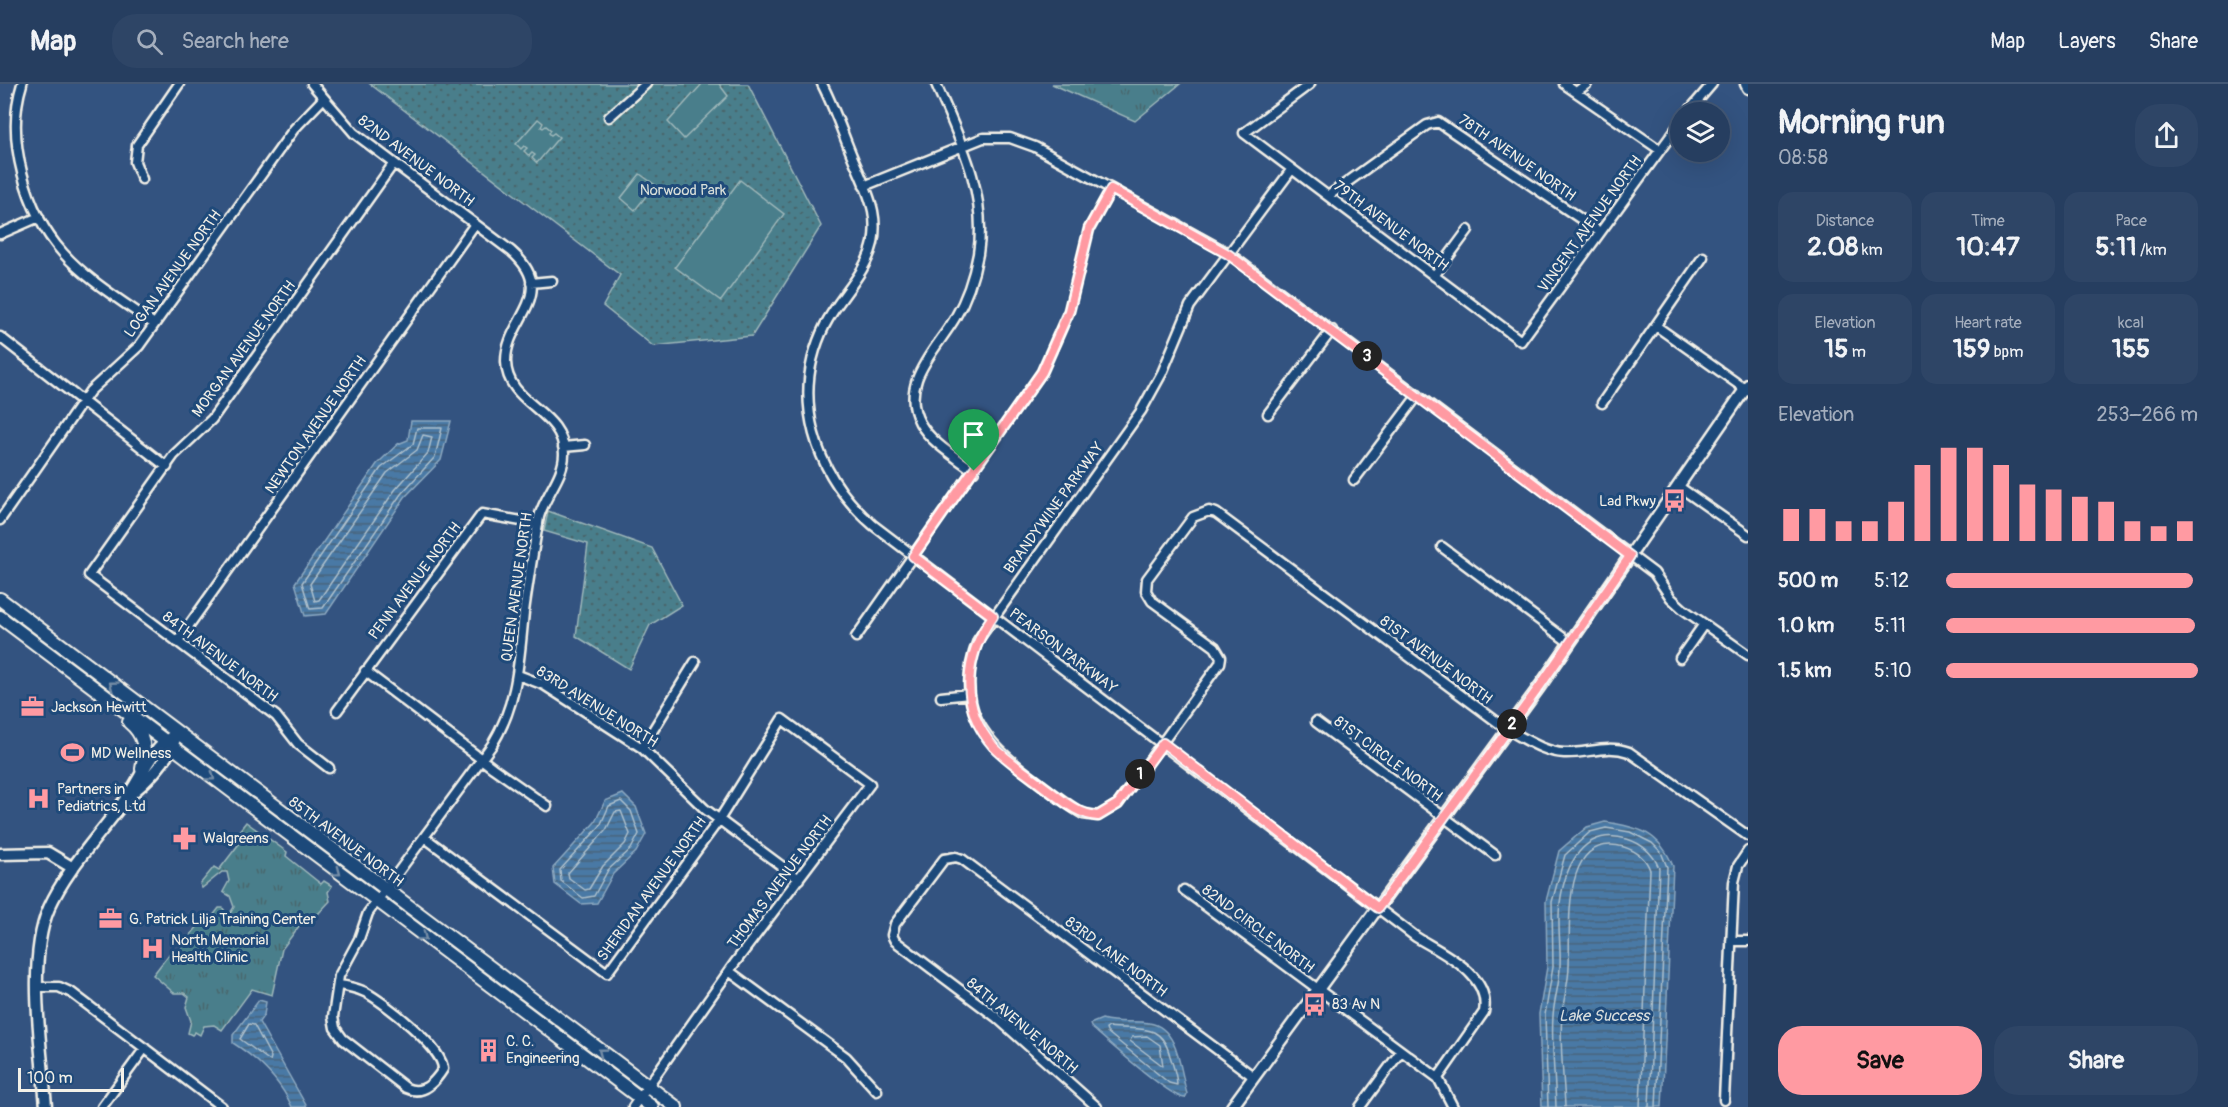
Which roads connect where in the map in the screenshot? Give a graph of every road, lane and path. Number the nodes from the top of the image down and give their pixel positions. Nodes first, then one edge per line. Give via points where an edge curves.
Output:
1 (22, 84) edge
2 (179, 84) edge
3 (312, 84) edge
4 (646, 84) edge
5 (822, 84) edge
6 (936, 84) edge
7 (1310, 84) edge
8 (1564, 84) edge
9 (1587, 84) edge
10 (1713, 84) edge
11 (1746, 84) edge
12 (1748, 88) edge
13 (1576, 92) junction
14 (323, 99) junction
15 (1697, 102) edge
16 (609, 117) dead end
17 (1670, 136) edge
18 (962, 146) junction
19 (1660, 150) junction
20 (394, 163) junction
21 (1292, 169) junction
22 (142, 179) dead end
23 (864, 186) junction
24 (1111, 189) junction
25 (1328, 196) junction
26 (39, 217) junction
27 (475, 224) junction
28 (1468, 230) dead end
29 (1600, 232) junction
30 (0, 234) edge
31 (1228, 254) junction
32 (1703, 257) dead end
33 (1434, 276) junction
34 (552, 281) dead end
35 (531, 283) junction
36 (154, 324) junction
37 (1656, 326) junction
38 (1332, 330) junction
39 (0, 337) edge
40 (1521, 341) joint
41 (1747, 388) edge
42 (1418, 394) junction
43 (82, 403) junction
44 (1602, 403) dead end
45 (1268, 414) dead end
46 (585, 445) dead end
47 (563, 447) junction
48 (166, 466) junction
49 (974, 471) junction
50 (1354, 480) dead end
51 (1678, 486) junction
52 (0, 520) edge
53 (538, 524) junction
54 (1748, 535) edge
55 (1442, 547) dead end
56 (913, 556) junction
57 (1630, 556) junction
58 (89, 576) joint
59 (0, 599) edge
60 (993, 616) junction
61 (0, 617) edge
62 (1704, 624) junction
63 (856, 637) dead end
64 (177, 642) junction
65 (1570, 643) junction
66 (48, 654) junction
67 (1748, 655) edge
68 (1680, 658) dead end
69 (695, 662) dead end
70 (365, 671) junction
71 (518, 675) junction
72 (969, 694) junction
73 (941, 697) dead end
74 (337, 711) dead end
75 (782, 718) joint
76 (1316, 722) dead end
77 (1508, 730) junction
78 (177, 733) junction
79 (1163, 743) junction
80 (168, 744) junction
81 (642, 748) junction
82 (481, 759) junction
83 (329, 768) dead end
84 (142, 769) junction
85 (130, 795) junction
86 (547, 806) dead end
87 (1444, 817) junction
88 (719, 820) junction
89 (1748, 836) edge
90 (424, 837) junction
91 (1748, 851) edge
92 (0, 854) edge
93 (1495, 855) dead end
94 (74, 868) junction
95 (799, 879) junction
96 (1184, 890) dead end
97 (386, 891) junction
98 (376, 902) junction
99 (1378, 908) junction
100 (1731, 940) junction
101 (1748, 941) edge
102 (900, 946) joint
103 (729, 971) junction
104 (338, 985) junction
105 (38, 987) junction
106 (1317, 991) junction
107 (145, 1048) junction
108 (1401, 1051) junction
109 (1254, 1077) junction
110 (1438, 1078) junction
111 (649, 1087) junction
112 (877, 1091) dead end
113 (1724, 1100) dead end
114 (636, 1102) edge
115 (46, 1107) edge
116 (102, 1107) edge
117 (222, 1107) edge
118 (652, 1107) edge
119 (676, 1107) edge
120 (1097, 1107) edge
121 (1232, 1107) edge
122 (1360, 1107) edge
123 (1453, 1107) edge

1 - 26 street via 16,111 18,148
2 - 22 street via 137,145 135,162
3 - 14 street, 82ND AVENUE NORTH
4 - 16 street
5 - 23 street, PEARSON PARKWAY
6 - 18 street
7 - 21 street, 79TH AVENUE NORTH via 1244,133
8 - 13 street
9 - 13 street
10 - 15 street
11 - 12 street
13 - 19 street
14 - 20 street, 82ND AVENUE NORTH via 354,133
14 - 36 street, LOGAN AVENUE NORTH via 294,129
17 - 19 street, VINCENT AVENUE NORTH
18 - 23 street
18 - 24 street via 996,137 1023,141
18 - 49 street via 977,196 978,253 964,301 922,367 913,400 926,432
19 - 29 street, VINCENT AVENUE NORTH
20 - 27 street, 82ND AVENUE NORTH
20 - 48 street, MORGAN AVENUE NORTH via 212,419
21 - 25 street, 79TH AVENUE NORTH
21 - 31 street, BRANDYWINE PARKWAY
23 - 56 street, PEARSON PARKWAY via 873,211 873,242 816,346 808,390 809,412 819,455 841,494
24 - 31 street
24 - 49 street via 1089,229 1069,311 1053,352
25 - 29 street, 78TH AVENUE NORTH via 1427,125 1438,122
25 - 33 street, 79TH AVENUE NORTH
26 - 30 street
26 - 36 street via 57,245 80,269
27 - 35 street, 82ND AVENUE NORTH via 512,251 524,265
27 - 64 street, NEWTON AVENUE NORTH
28 - 33 street
29 - 40 street, VINCENT AVENUE NORTH
31 - 38 street
31 - 60 street, BRANDYWINE PARKWAY via 1190,306 1141,411
32 - 37 street
33 - 40 street, 79TH AVENUE NORTH
34 - 35 street
35 - 47 street via 528,309 508,342 506,367 516,391 553,422
36 - 43 street, LOGAN AVENUE NORTH via 130,357 108,373
37 - 41 street
37 - 44 street
38 - 42 street
38 - 45 street
39 - 43 street
41 - 51 street
42 - 50 street
42 - 57 street
43 - 48 street
43 - 52 street, LOGAN AVENUE NORTH
46 - 47 street
47 - 53 street, QUEEN AVENUE NORTH via 563,465 542,505
48 - 58 street, MORGAN AVENUE NORTH
49 - 56 street
51 - 54 street
51 - 57 street
53 - 70 street, PENN AVENUE NORTH via 482,514
53 - 71 street, QUEEN AVENUE NORTH
55 - 65 street
56 - 60 street, PEARSON PARKWAY
56 - 63 street
57 - 62 street via 1654,573 1671,598
57 - 65 street
58 - 64 street, 84TH AVENUE NORTH
78 -> 59 main road, 85TH AVENUE NORTH
60 - 72 street, BRANDYWINE PARKWAY via 972,656
60 - 79 street, PEARSON PARKWAY
61 - 66 main road, 85TH AVENUE NORTH
62 - 67 street
62 - 68 street
64 - 83 street, 84TH AVENUE NORTH via 276,716 298,744
65 - 77 street
66 - 80 main road, 85TH AVENUE NORTH
66 - 84 main road via 66,674 138,730 145,745
69 - 81 street
70 - 74 street, PENN AVENUE NORTH
70 - 82 street
71 - 81 street, 83RD AVENUE NORTH via 543,685
71 - 82 street, QUEEN AVENUE NORTH via 508,716
72 - 73 street
72 - 79 street, BRANDYWINE PARKWAY via 976,720 995,747 1077,810 1098,816 1118,804
75 - 88 street, SHERIDAN AVENUE NORTH
75 - 95 street, THOMAS AVENUE NORTH via 870,784
76 - 87 street, 81ST CIRCLE NORTH
77 - 79 street, 81ST AVENUE NORTH via 1216,513 1202,512 1193,517 1146,585 1152,601 1215,647 1221,657 1218,668
77 - 87 street
77 - 89 street, 81ST AVENUE NORTH via 1551,752 1608,747 1629,752
78 - 80 street
78 - 97 main road, 85TH AVENUE NORTH
79 - 99 street, PEARSON PARKWAY
80 - 84 street
80 - 85 street via 146,782
80 -> 98 main road, 85TH AVENUE NORTH
81 - 88 street, 83RD AVENUE NORTH
82 - 86 street
82 - 90 street, QUEEN AVENUE NORTH
84 - 85 street
85 - 94 street
87 - 93 street, 81ST CIRCLE NORTH
87 - 99 street
88 - 90 street, SHERIDAN AVENUE NORTH via 607,974
88 - 95 street, 83RD AVENUE NORTH
90 - 97 street, QUEEN AVENUE NORTH
91 - 100 street via 1735,874
92 - 94 street via 48,853
94 - 105 street via 49,908 39,948
95 - 103 street, THOMAS AVENUE NORTH
96 - 106 street, 82ND CIRCLE NORTH
97 - 98 street, QUEEN AVENUE NORTH
111 -> 97 main road, 85TH AVENUE NORTH
98 - 104 street, QUEEN AVENUE NORTH
98 -> 114 main road, 85TH AVENUE NORTH
99 - 106 street
99 - 110 street, PEARSON PARKWAY via 1474,976 1484,999 1481,1018
100 - 101 street
100 - 113 street
102 - 109 street, 83RD LANE NORTH via 892,935 895,924 939,863 949,857 962,859
102 - 120 street, 84TH AVENUE NORTH via 996,1017
103 - 111 street, THOMAS AVENUE NORTH
103 - 112 street via 846,1057
104 - 104 street, QUEEN AVENUE NORTH via 333,1017 338,1034 406,1088 419,1090 433,1084 443,1069 438,1053 376,999
105 - 107 street via 65,989
105 - 115 street
106 - 108 street
106 - 109 street
107 - 116 street
107 - 117 street
108 - 110 street
108 - 122 street
109 - 121 street
110 - 123 street
111 - 114 street, THOMAS AVENUE NORTH
111 - 119 main road, 85TH AVENUE NORTH
114 - 118 main road, 85TH AVENUE NORTH

